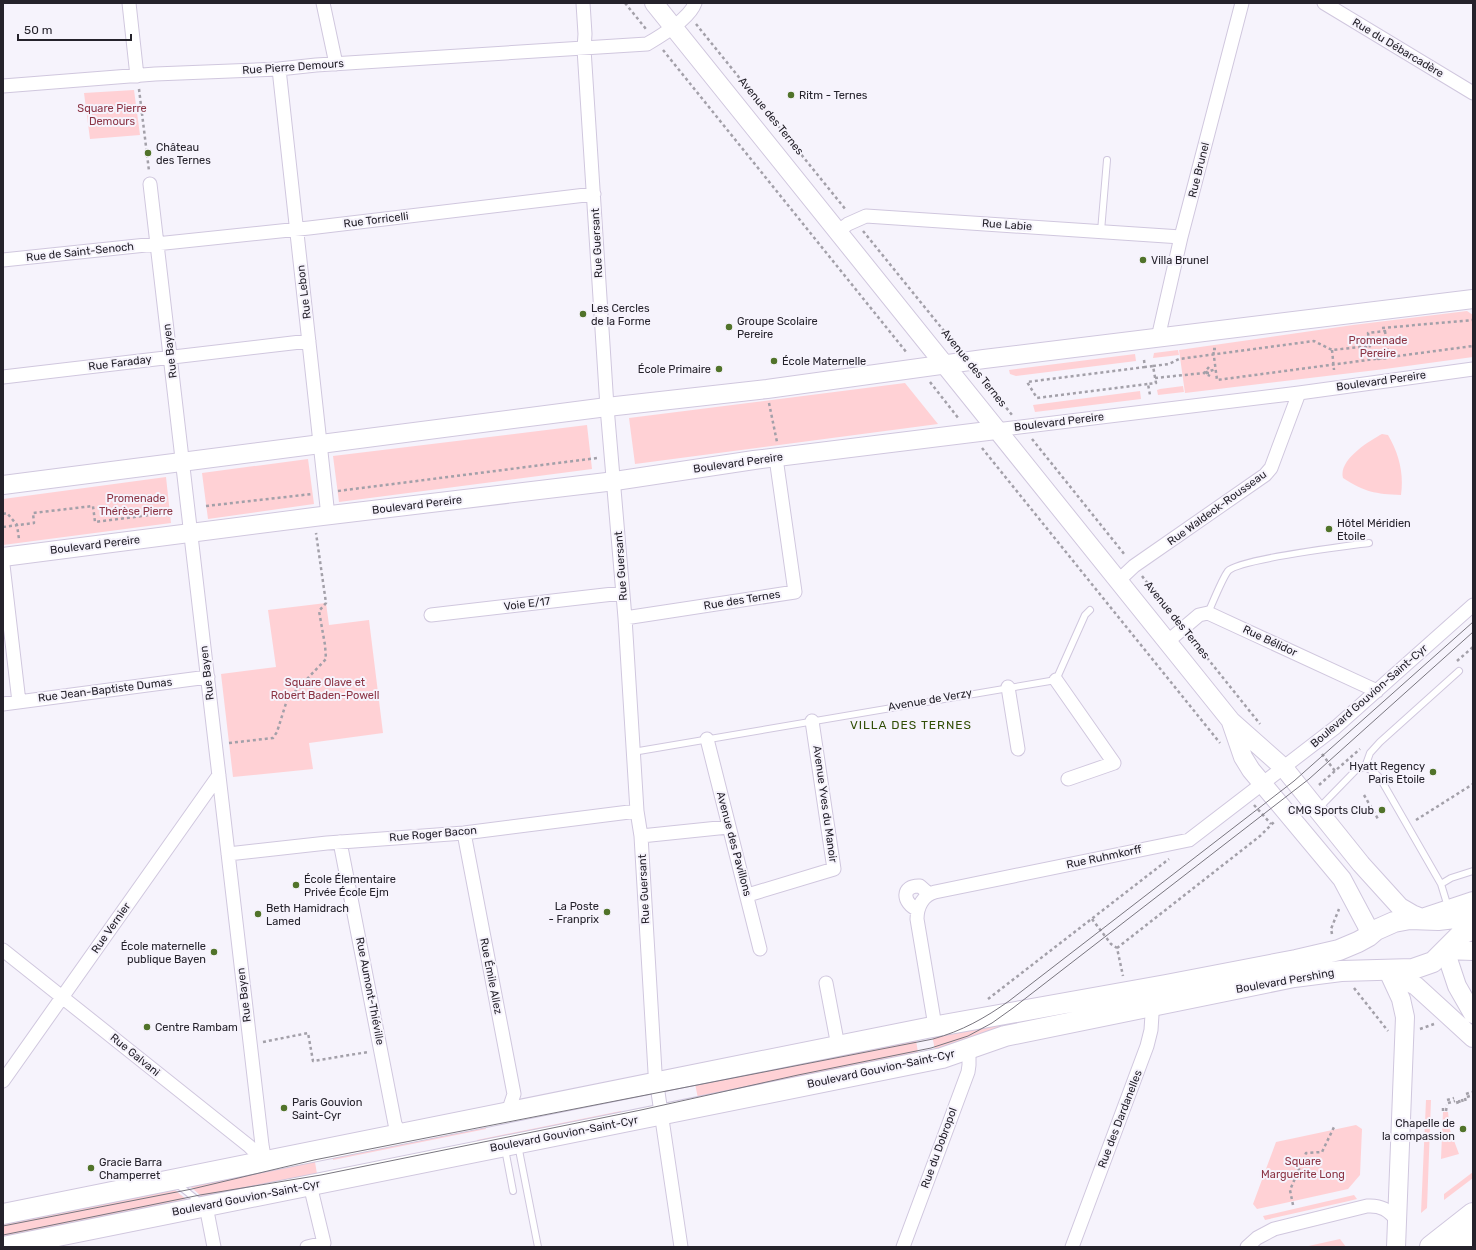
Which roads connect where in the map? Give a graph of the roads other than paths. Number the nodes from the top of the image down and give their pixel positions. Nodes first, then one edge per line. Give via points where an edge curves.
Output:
1 (129, 3) edge
2 (323, 3) edge
3 (583, 3) edge
4 (654, 3) edge
5 (1242, 3) edge
6 (1324, 3) edge
7 (691, 8) edge
8 (672, 27) junction
9 (584, 49) junction
10 (336, 64) junction
11 (279, 69) junction
12 (138, 81) junction
13 (3, 86) edge
14 (1473, 93) edge
15 (1107, 160) dead end
16 (150, 184) dead end
17 (594, 194) junction
18 (296, 229) junction
19 (1101, 231) junction
20 (837, 232) junction
21 (1182, 237) junction
22 (157, 244) junction
23 (3, 260) edge
24 (1473, 299) edge
25 (1158, 338) junction
26 (309, 341) junction
27 (170, 357) junction
28 (944, 364) junction
29 (1473, 369) edge
30 (3, 376) edge
31 (1299, 393) junction
32 (607, 407) junction
33 (996, 430) junction
34 (320, 444) junction
35 (777, 452) junction
36 (184, 461) junction
37 (614, 482) junction
38 (3, 485) edge
39 (328, 516) junction
40 (191, 533) junction
41 (1369, 543) dead end
42 (3, 557) edge
43 (3, 565) edge
44 (1118, 581) junction
45 (622, 593) junction
46 (1473, 605) edge
47 (1090, 610) dead end
48 (1208, 613) junction
49 (431, 615) dead end
50 (625, 618) junction
51 (1167, 642) junction
52 (1459, 672) dead end
53 (208, 677) junction
54 (1056, 680) junction
55 (1008, 687) junction
56 (1377, 691) junction
57 (19, 702) junction
58 (3, 704) edge
59 (812, 721) junction
60 (1231, 721) junction
61 (707, 739) junction
62 (1018, 749) dead end
63 (633, 752) junction
64 (1365, 767) junction
65 (1284, 768) junction
66 (219, 775) junction
67 (1068, 779) dead end
68 (1263, 784) junction
69 (1318, 809) junction
70 (637, 811) junction
71 (728, 827) junction
72 (464, 833) junction
73 (641, 836) junction
74 (340, 842) junction
75 (233, 853) junction
76 (1473, 871) edge
77 (1441, 884) junction
78 (929, 894) junction
79 (748, 895) junction
80 (1473, 902) edge
81 (918, 910) junction
82 (1448, 910) junction
83 (1473, 913) edge
84 (1422, 918) junction
85 (1473, 929) edge
86 (1369, 936) junction
87 (760, 949) dead end
88 (3, 950) edge
89 (1445, 950) junction
90 (1473, 951) edge
91 (1388, 971) junction
92 (826, 982) dead end
93 (63, 997) junction
94 (1121, 997) junction
95 (1153, 997) junction
96 (1473, 1014) edge
97 (936, 1026) junction
98 (1473, 1038) edge
99 (838, 1046) junction
100 (968, 1049) junction
101 (3, 1081) edge
102 (657, 1083) junction
103 (502, 1114) junction
104 (661, 1115) junction
105 (407, 1134) junction
106 (511, 1145) junction
107 (265, 1162) junction
108 (171, 1181) junction
109 (310, 1185) junction
110 (513, 1191) dead end
111 (206, 1206) junction
112 (3, 1214) edge
113 (1473, 1214) edge
114 (1397, 1221) junction
115 (1473, 1239) edge
116 (326, 1245) edge
117 (3, 1247) edge
118 (214, 1247) edge
119 (307, 1247) edge
120 (538, 1247) edge
121 (681, 1247) edge
122 (903, 1247) edge
123 (1072, 1247) edge
124 (1248, 1247) edge
125 (1396, 1247) edge
126 (1431, 1247) edge
127 (1461, 1247) edge

1 - 12 street
2 - 10 street
3 - 9 street, Rue Guersant
4 - 8 main road, Avenue des Ternes
5 - 21 street, Rue Brunel
6 - 14 street, Rue du Débarcadère
7 - 8 street
8 - 9 street, Rue Pierre Demours via 648,44
8 - 20 main road, Avenue des Ternes
9 - 10 street, Rue Pierre Demours
9 - 17 street, Rue Guersant
10 - 11 street, Rue Pierre Demours
11 - 12 street, Rue Pierre Demours
11 - 18 street, Rue Lebon
12 - 13 street, Rue Pierre Demours
15 - 19 lane
16 - 22 street, Rue Bayen
17 - 18 street, Rue Torricelli
17 - 32 street, Rue Guersant
18 - 22 street, Rue Torricelli
18 - 26 street, Rue Lebon
19 - 20 street, Rue Labie via 866,216
19 - 21 street, Rue Labie
20 - 28 main road, Avenue des Ternes
21 - 25 street, Rue Brunel
22 - 23 street, Rue de Saint-Senoch
22 - 27 street, Rue Bayen
24 - 25 main road
25 - 28 main road
26 - 27 street, Rue Faraday
26 - 34 street, Rue Lebon
27 - 30 street, Rue Faraday
27 - 36 street, Rue Bayen
28 - 32 main road via 767,390
28 - 33 main road, Avenue des Ternes
29 - 31 street, Boulevard Pereire
31 - 33 street, Boulevard Pereire
31 - 44 street, Rue Waldeck-Rousseau via 1272,468 1134,566
32 - 34 main road
32 - 37 street, Rue Guersant
33 - 35 main road, Boulevard Pereire
33 - 44 main road, Avenue des Ternes
34 - 36 main road
34 - 39 street, Rue Lebon
35 - 37 main road, Boulevard Pereire
35 - 50 street, Rue des Ternes via 795,592
36 - 38 main road
36 - 40 street, Rue Bayen
37 - 39 main road, Boulevard Pereire
37 - 45 street, Rue Guersant
39 - 40 main road, Boulevard Pereire
40 - 42 main road, Boulevard Pereire
40 - 53 street, Rue Bayen
41 - 48 lane via 1238,565 1228,571
43 - 57 street
44 - 51 main road, Avenue des Ternes
45 - 49 street, Voie E/17
45 - 50 street, Rue Guersant
46 - 56 street, Boulevard Gouvion-Saint-Cyr
47 - 54 lane via 1085,615
48 - 51 street via 1199,615
48 - 56 street, Rue Bélidor
50 - 63 street, Rue Guersant
51 - 60 main road, Avenue des Ternes
52 - 64 lane via 1380,742 1370,753
53 - 57 street, Rue Jean-Baptiste Dumas
53 - 66 street, Rue Bayen
54 - 55 lane, Avenue de Verzy
54 - 67 street via 1114,763
55 - 59 lane, Avenue de Verzy
55 - 62 street
56 - 65 street, Boulevard Gouvion-Saint-Cyr
57 - 58 street, Rue Jean-Baptiste Dumas
59 - 61 lane, Avenue de Verzy
59 - 79 street, Avenue Yves du Manoir via 834,869
60 - 65 main road, Avenue des Ternes
60 - 68 main road, Avenue des Ternes via 1243,757
61 - 63 lane, Avenue de Verzy
61 - 71 street, Avenue des Pavillons
63 - 70 street, Rue Guersant
64 - 69 lane via 1360,767 1352,773
64 - 77 lane via 1380,778
65 - 68 street, Boulevard Gouvion-Saint-Cyr
65 - 69 main road, Avenue des Ternes
66 - 75 street, Rue Bayen
66 - 93 street, Rue Vernier
68 - 78 street, Rue Ruhmkorff via 1189,840
68 - 86 main road, Avenue des Ternes via 1342,879 1367,926
69 - 84 main road, Avenue des Ternes via 1389,896 1412,914
70 - 72 street, Rue Roger Bacon
70 - 73 street, Rue Guersant
71 - 73 street
71 - 79 street, Avenue des Pavillons
72 - 74 street, Rue Roger Bacon
72 - 103 street, Rue Émile Allez via 514,1094 509,1108
73 - 102 street, Rue Guersant
74 - 75 street, Rue Roger Bacon
74 - 105 street, Rue Aumont-Thiéville via 395,1124 399,1131
75 - 107 street, Rue Bayen
76 - 77 lane
77 - 82 lane
78 - 81 street via 922,900
78 - 81 street via 920,886 908,889 906,900
79 - 87 street, Avenue des Pavillons
80 - 82 main road, Boulevard Pershing
81 - 97 street via 917,919
82 - 84 main road, Boulevard Pershing
83 - 84 main road, Boulevard Pershing via 1438,920
84 - 86 main road, Boulevard Pershing via 1394,922
84 - 89 main road via 1439,925 1444,936
85 - 89 main road, Boulevard Pershing via 1460,935
86 - 91 main road via 1369,953 1374,962
86 - 95 main road, Boulevard Pershing via 1335,951
88 - 93 street, Rue Galvani
89 - 90 main road
89 - 91 main road, Boulevard Pershing via 1433,962 1413,969
89 - 96 main road via 1457,986
91 - 95 main road, Boulevard Pershing via 1341,971
91 - 98 main road via 1416,986
91 - 114 main road via 1401,999 1405,1017
92 - 99 street
93 - 101 street, Rue Vernier
93 - 107 street, Rue Galvani via 249,1146
94 - 95 main road, Boulevard Pershing
94 - 97 main road
94 - 100 main road, Boulevard Gouvion-Saint-Cyr
95 - 123 street, Rue des Dardanelles via 1151,1030 1147,1046
97 - 99 main road
99 - 102 main road
100 - 104 main road, Boulevard Gouvion-Saint-Cyr via 942,1058
100 - 122 street, Rue du Dobropol via 968,1072
102 - 103 main road
102 - 104 street, Rue Guersant
103 - 105 main road
104 - 106 main road, Boulevard Gouvion-Saint-Cyr
104 - 121 street, Rue Guersant
105 - 107 main road
106 - 109 main road, Boulevard Gouvion-Saint-Cyr
106 - 110 lane
106 - 120 lane
107 - 108 main road
108 - 111 lane
108 - 112 main road
109 - 111 main road, Boulevard Gouvion-Saint-Cyr
109 - 116 street
111 - 117 main road, Boulevard Gouvion-Saint-Cyr
111 - 118 street
113 - 126 highway
114 - 124 street via 1388,1210 1375,1205 1367,1206 1274,1229 1257,1238
114 - 125 main road
115 - 127 highway
116 - 119 street

